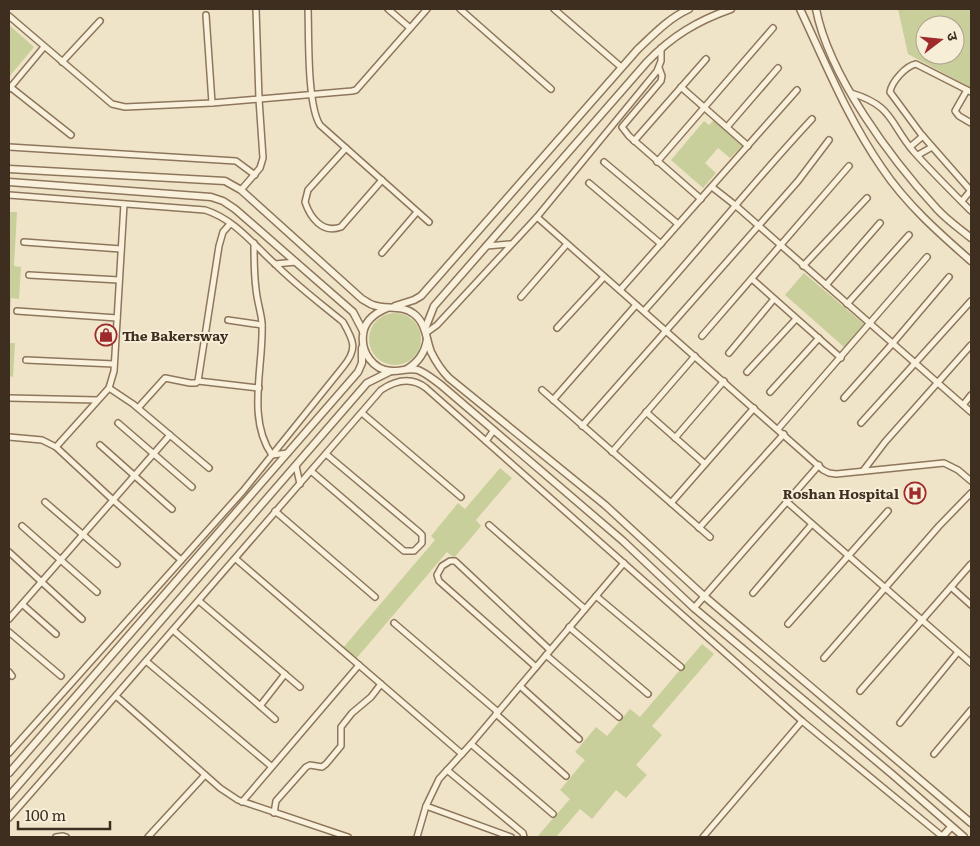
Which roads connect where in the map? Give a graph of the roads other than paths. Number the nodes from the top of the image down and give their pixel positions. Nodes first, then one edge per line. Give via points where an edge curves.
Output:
1 (256, 9) edge
2 (308, 9) edge
3 (388, 9) edge
4 (427, 9) edge
5 (460, 9) edge
6 (554, 9) edge
7 (689, 9) edge
8 (731, 9) edge
9 (800, 9) edge
10 (816, 9) edge
11 (206, 15) dead end
12 (9, 16) edge
13 (100, 21) dead end
14 (410, 28) junction
15 (773, 28) dead end
16 (44, 47) junction
17 (661, 47) junction
18 (706, 59) dead end
19 (62, 62) junction
20 (621, 68) junction
21 (659, 68) junction
22 (778, 68) dead end
23 (681, 87) junction
24 (9, 88) edge
25 (551, 89) dead end
26 (798, 90) dead end
27 (969, 91) edge
28 (851, 93) junction
29 (312, 94) junction
30 (259, 99) junction
31 (212, 103) junction
32 (704, 107) junction
33 (812, 119) dead end
34 (971, 123) edge
35 (727, 127) junction
36 (71, 135) dead end
37 (923, 136) junction
38 (829, 140) dead end
39 (634, 141) junction
40 (748, 146) junction
41 (9, 147) edge
42 (910, 147) junction
43 (932, 147) junction
44 (346, 148) junction
45 (918, 156) junction
46 (604, 162) dead end
47 (657, 162) junction
48 (849, 166) dead end
49 (9, 169) edge
50 (255, 174) junction
51 (382, 180) junction
52 (9, 182) edge
53 (588, 183) dead end
54 (712, 186) junction
55 (241, 190) junction
56 (971, 190) edge
57 (9, 195) edge
58 (867, 198) dead end
59 (701, 199) junction
60 (962, 202) junction
61 (124, 204) junction
62 (735, 205) junction
63 (971, 211) edge
64 (417, 212) junction
65 (536, 218) junction
66 (428, 222) dead end
67 (880, 223) dead end
68 (230, 224) junction
69 (678, 224) junction
70 (758, 226) junction
71 (909, 235) dead end
72 (971, 238) edge
73 (24, 242) dead end
74 (254, 242) junction
75 (510, 244) junction
76 (567, 244) junction
77 (660, 244) junction
78 (486, 246) junction
79 (780, 246) junction
80 (121, 249) junction
81 (382, 253) dead end
82 (927, 257) dead end
83 (971, 261) edge
84 (296, 262) junction
85 (274, 264) junction
86 (803, 266) junction
87 (29, 275) dead end
88 (604, 277) junction
89 (948, 277) dead end
90 (752, 279) junction
91 (119, 280) junction
92 (826, 285) junction
93 (620, 290) junction
94 (521, 297) dead end
95 (774, 299) junction
96 (971, 300) edge
97 (848, 304) junction
98 (636, 305) junction
99 (391, 307) junction
100 (17, 311) dead end
101 (644, 311) junction
102 (117, 318) junction
103 (796, 318) junction
104 (228, 320) dead end
105 (870, 324) junction
106 (262, 325) junction
107 (557, 328) dead end
108 (363, 331) junction
109 (666, 331) junction
110 (426, 334) junction
111 (702, 336) dead end
112 (819, 338) junction
113 (362, 343) junction
114 (893, 344) junction
115 (971, 345) edge
116 (728, 353) dead end
117 (695, 356) junction
118 (841, 358) junction
119 (26, 360) dead end
120 (114, 364) junction
121 (916, 364) junction
122 (406, 369) junction
123 (391, 371) junction
124 (747, 372) dead end
125 (198, 381) junction
126 (724, 381) junction
127 (938, 383) junction
128 (109, 388) junction
129 (258, 388) junction
130 (542, 390) dead end
131 (770, 392) dead end
132 (971, 395) edge
133 (9, 398) edge
134 (844, 398) dead end
135 (97, 400) junction
136 (553, 400) junction
137 (963, 405) junction
138 (138, 408) junction
139 (754, 408) junction
140 (646, 412) junction
141 (971, 412) edge
142 (362, 413) junction
143 (118, 423) dead end
144 (861, 423) dead end
145 (582, 426) junction
146 (778, 429) junction
147 (494, 430) junction
148 (784, 434) junction
149 (170, 435) junction
150 (9, 437) edge
151 (675, 438) junction
152 (486, 441) junction
153 (100, 445) dead end
154 (56, 447) junction
155 (612, 452) junction
156 (288, 453) junction
157 (153, 454) junction
158 (326, 454) junction
159 (272, 455) junction
160 (705, 464) junction
161 (819, 465) junction
162 (296, 466) junction
163 (209, 468) dead end
164 (311, 471) junction
165 (863, 471) junction
166 (134, 475) junction
167 (971, 481) edge
168 (300, 484) junction
169 (192, 487) dead end
170 (971, 493) edge
171 (460, 497) dead end
172 (113, 500) junction
173 (786, 501) junction
174 (46, 502) dead end
175 (670, 503) junction
176 (172, 509) dead end
177 (275, 511) junction
178 (888, 512) dead end
179 (812, 524) junction
180 (489, 525) dead end
181 (22, 526) dead end
182 (699, 528) junction
183 (82, 534) junction
184 (710, 537) dead end
185 (9, 552) edge
186 (848, 555) junction
187 (236, 559) junction
188 (60, 560) junction
189 (181, 560) junction
190 (624, 563) junction
191 (117, 564) dead end
192 (971, 564) edge
193 (42, 582) junction
194 (951, 587) junction
195 (885, 588) junction
196 (97, 592) dead end
197 (753, 593) dead end
198 (596, 596) junction
199 (704, 596) junction
200 (375, 597) dead end
201 (199, 601) junction
202 (22, 604) junction
203 (971, 605) edge
204 (694, 608) junction
205 (585, 609) junction
206 (9, 619) edge
207 (82, 619) dead end
208 (922, 620) junction
209 (394, 623) dead end
210 (788, 624) dead end
211 (569, 628) junction
212 (173, 630) junction
213 (9, 632) edge
214 (56, 634) dead end
215 (550, 650) junction
216 (958, 652) junction
217 (546, 655) junction
218 (824, 658) dead end
219 (146, 661) junction
220 (971, 663) edge
221 (359, 665) junction
222 (536, 667) junction
223 (681, 667) dead end
224 (284, 674) junction
225 (61, 676) dead end
226 (381, 684) junction
227 (520, 686) junction
228 (300, 687) dead end
229 (860, 691) dead end
230 (648, 694) dead end
231 (116, 696) junction
232 (260, 706) junction
233 (971, 710) edge
234 (497, 713) junction
235 (619, 717) dead end
236 (275, 719) dead end
237 (802, 721) junction
238 (900, 723) dead end
239 (579, 739) dead end
240 (471, 744) junction
241 (10, 749) edge
242 (462, 754) junction
243 (934, 754) dead end
244 (271, 766) junction
245 (447, 770) junction
246 (9, 773) edge
247 (205, 775) junction
248 (566, 776) dead end
249 (9, 796) edge
250 (242, 802) junction
251 (426, 806) junction
252 (274, 813) junction
253 (553, 814) dead end
254 (9, 818) edge
255 (971, 823) edge
256 (952, 827) junction
257 (56, 837) edge
258 (66, 837) edge
259 (148, 837) edge
260 (348, 837) edge
261 (417, 837) edge
262 (511, 837) edge
263 (524, 837) edge
264 (703, 837) edge
265 (943, 837) edge
266 (964, 837) edge

1 - 30 street
2 - 29 street
3 - 14 street
4 - 14 street
5 - 25 street
6 - 20 street
7 - 20 street via 660,28
8 - 17 street via 685,29
9 - 83 street via 847,108 882,168 926,222
10 - 28 street via 830,52
11 - 31 street
12 - 16 street
13 - 19 street
14 - 29 street via 356,90
15 - 32 street
16 - 19 street
16 - 24 street
17 - 21 street
17 - 78 street
18 - 23 street
19 - 31 street via 118,106
20 - 99 street via 421,296
21 - 39 street via 661,81 622,124
21 - 65 street
22 - 35 street
23 - 32 street
23 - 39 street
24 - 36 street
26 - 40 street
27 - 34 street via 956,111
27 - 37 street via 916,64 910,66 894,82 890,92
28 - 42 street via 874,102 886,111
28 - 72 street via 896,159 938,210
29 - 30 street
29 - 44 street via 318,121
30 - 31 street
30 - 50 street via 263,158
32 - 35 street
32 - 47 street
33 - 62 street
35 - 40 street
37 - 42 street
37 - 43 street
38 - 70 street
39 - 47 street
40 - 54 street
41 - 50 street via 236,161
42 - 45 street
43 - 45 street
43 - 56 street
44 - 51 street
44 - 51 street via 308,190 305,202 315,221 323,226 341,227
45 - 60 street
46 - 69 street
47 - 59 street
48 - 79 street
49 - 55 street via 226,181
50 - 55 street
51 - 64 street
52 - 84 street via 211,197 235,209
53 - 77 street
54 - 59 street
54 - 62 street
55 - 99 street via 362,299 373,305
56 - 60 street
57 - 61 street
58 - 86 street
59 - 69 street
60 - 63 street
61 - 68 street via 205,210 218,214
61 - 80 street
62 - 70 street
62 - 101 street
64 - 66 street
64 - 81 street
65 - 75 street
65 - 76 street
67 - 92 street
68 - 74 street
68 - 125 street via 223,232 219,246
69 - 77 street
70 - 79 street
70 - 109 street
71 - 97 street
73 - 80 street
74 - 85 street
74 - 106 street via 254,273
75 - 78 street
75 - 110 street
76 - 88 street
76 - 94 street
77 - 93 street
78 - 110 street via 434,306
79 - 86 street
79 - 90 street
80 - 91 street
82 - 105 street
84 - 85 street
84 - 108 street via 353,312
85 - 159 street via 343,322 350,334 353,352
86 - 92 street
87 - 91 street
88 - 93 street
88 - 107 street
89 - 114 street
90 - 95 street
90 - 111 street
91 - 102 street
92 - 97 street
93 - 98 street
95 - 103 street
95 - 116 street
96 - 121 street
97 - 105 street
98 - 101 street
98 - 136 street
99 - 108 street via 376,312
99 - 110 street via 405,308 414,314
100 - 102 street
101 - 109 street
102 - 120 street
103 - 112 street
103 - 124 street
104 - 106 street
105 - 114 street
105 - 118 street
106 - 129 street
108 - 113 street
109 - 117 street
109 - 145 street
110 - 122 street via 422,356
110 - 199 street via 438,366 449,378 605,505
112 - 118 street
112 - 131 street
113 - 123 street via 372,362
113 - 156 street via 362,362 358,372
114 - 121 street
114 - 134 street
115 - 127 street
117 - 126 street
117 - 140 street
118 - 146 street
119 - 120 street
120 - 128 street
121 - 127 street
121 - 144 street
122 - 123 street
122 - 147 street via 418,370 436,381
123 - 162 street via 367,383
125 - 129 street
125 - 138 street via 190,383 165,378
126 - 139 street
126 - 151 street
127 - 137 street
127 - 165 street
128 - 135 street
128 - 138 street
129 - 159 street via 262,435
130 - 136 street
132 - 137 street
133 - 135 street
135 - 154 street
136 - 145 street
137 - 141 street
138 - 149 street
139 - 146 street
139 - 160 street
140 - 151 street
140 - 155 street
142 - 152 street via 387,386 417,381
142 - 158 street
142 - 171 street
143 - 157 street
145 - 155 street
146 - 148 street
147 - 152 street
147 - 204 street via 617,536
148 - 161 street
148 - 182 street
149 - 157 street
149 - 163 street
150 - 154 street via 42,440
151 - 160 street
152 - 190 street
153 - 166 street
154 - 172 street
155 - 175 street
156 - 159 street
156 - 246 street
157 - 166 street
157 - 169 street
158 - 164 street
158 - 164 street via 419,532 422,543 414,551 404,551
159 - 189 street
160 - 175 street
161 - 165 street via 836,474
161 - 173 street
162 - 168 street
162 - 249 street
164 - 168 street
165 - 167 street via 944,463
166 - 172 street
166 - 176 street
168 - 177 street
170 - 195 street
172 - 183 street
172 - 189 street
173 - 179 street
173 - 199 street
174 - 183 street
175 - 182 street
177 - 187 street
177 - 200 street
178 - 186 street
179 - 186 street
179 - 197 street
180 - 205 street
181 - 188 street
182 - 184 street
183 - 188 street
183 - 191 street
185 - 193 street
186 - 195 street
186 - 210 street
187 - 201 street
187 - 221 street
188 - 193 street
188 - 196 street
189 - 241 street
190 - 198 street
190 - 237 street
192 - 194 street
193 - 202 street
193 - 207 street
194 - 203 street
194 - 208 street
195 - 208 street
195 - 218 street
198 - 205 street
198 - 223 street
199 - 204 street
199 - 255 street
201 - 212 street
201 - 224 street
202 - 206 street
202 - 214 street
204 - 256 street
205 - 211 street
208 - 216 street
208 - 229 street
209 - 234 street
211 - 215 street
211 - 230 street
212 - 219 street
212 - 232 street
213 - 225 street
215 - 217 street
215 - 222 street via 455,562 442,566 437,575 439,582
216 - 220 street
216 - 238 street
217 - 222 street
217 - 235 street
219 - 231 street
219 - 244 street
221 - 226 street
221 - 244 street
222 - 227 street
224 - 228 street
224 - 232 street
226 - 242 street
226 - 252 street via 341,727 340,748 324,766 306,767 276,801
227 - 234 street
227 - 239 street
231 - 247 street
231 - 254 street
232 - 236 street
233 - 243 street
234 - 240 street
234 - 248 street
237 - 264 street
237 - 265 street
240 - 242 street
240 - 253 street
242 - 245 street
244 - 250 street
245 - 251 street
245 - 263 street
247 - 250 street
247 - 259 street
250 - 252 street
251 - 261 street
251 - 262 street
252 - 260 street
256 - 265 street
256 - 266 street
257 - 258 street

